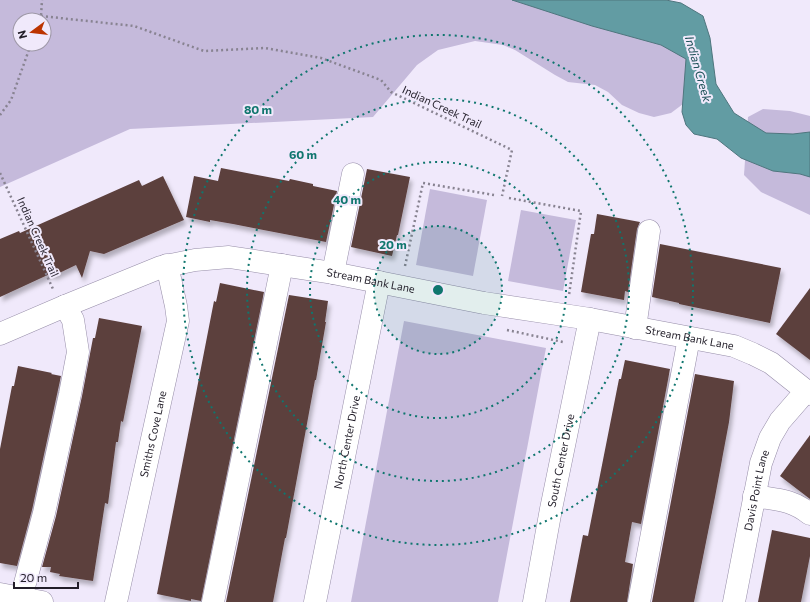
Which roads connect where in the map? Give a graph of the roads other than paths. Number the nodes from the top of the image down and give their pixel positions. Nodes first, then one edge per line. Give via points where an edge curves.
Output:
1 (353, 174) dead end
2 (649, 230) dead end
3 (168, 265) junction
4 (282, 266) junction
5 (333, 273) junction
6 (379, 282) junction
7 (65, 306) junction
8 (590, 319) junction
9 (635, 328) junction
10 (0, 334) edge
11 (690, 338) junction
12 (808, 393) edge
13 (754, 496) junction
14 (810, 514) edge
15 (10, 596) edge
16 (42, 602) edge
17 (116, 602) edge
18 (213, 602) edge
19 (315, 602) edge
20 (534, 602) edge
21 (640, 602) edge
22 (734, 602) edge

1 - 5 street
2 - 9 street
3 - 4 street, Stream Bank Lane via 229,257
3 - 7 street, Stream Bank Lane
3 - 17 street, Smiths Cove Lane via 178,320
4 - 5 street, Stream Bank Lane
4 - 18 street
5 - 6 street, Stream Bank Lane
6 - 8 street, Stream Bank Lane via 484,303
6 - 19 street, North Center Drive
7 - 10 street, Stream Bank Lane
7 - 15 street via 73,320 78,352 44,513
8 - 9 street, Stream Bank Lane
8 - 20 street, South Center Drive via 550,509
9 - 11 street, Stream Bank Lane
11 - 12 street, Stream Bank Lane via 734,346 754,354 771,363
11 - 21 street
12 - 13 street, Davis Point Lane via 780,420 770,438 761,463
13 - 14 street via 791,502
13 - 22 street, Davis Point Lane
15 - 16 street

